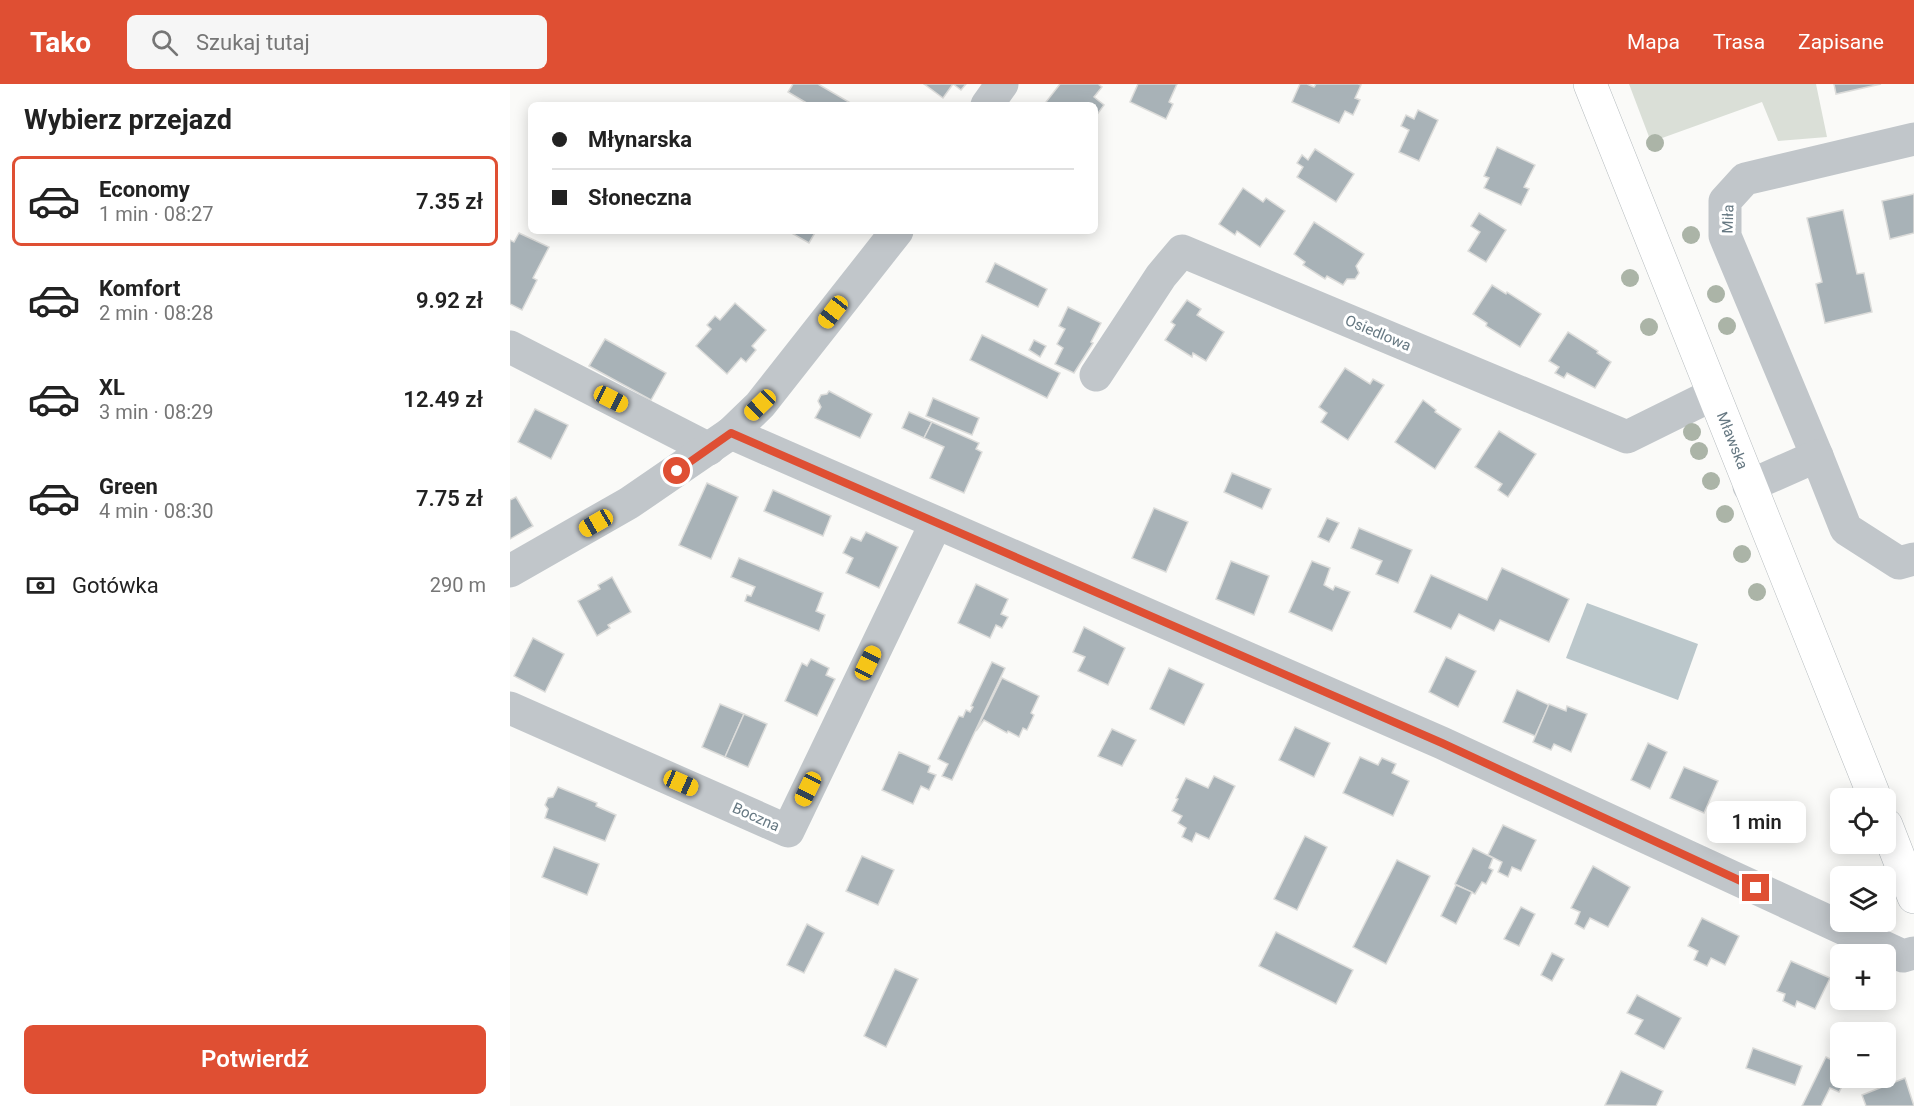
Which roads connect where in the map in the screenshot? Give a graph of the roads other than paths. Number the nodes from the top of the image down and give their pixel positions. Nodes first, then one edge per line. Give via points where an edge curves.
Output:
1 (1002, 84) edge
2 (1590, 84) edge
3 (989, 102) edge
4 (1914, 139) edge
5 (895, 234) edge
6 (510, 347) edge
7 (1096, 375) dead end
8 (1712, 395) junction
9 (720, 441) junction
10 (1816, 456) junction
11 (1749, 486) junction
12 (936, 523) junction
13 (1914, 560) edge
14 (510, 571) edge
15 (510, 708) edge
16 (1871, 788) edge
17 (1896, 851) edge
18 (1914, 897) edge
19 (1914, 953) edge

1 - 3 street
2 - 8 main road, Mławska
4 - 10 street, Miła via 1745,179 1725,201 1725,236
5 - 9 street via 760,405
6 - 9 street
7 - 8 street, Osiedlowa via 1161,276 1182,251 1627,437
8 - 11 main road, Mławska
9 - 12 street
9 - 14 street via 629,503
10 - 11 street
10 - 13 street, Miła via 1846,530 1899,563
11 - 16 main road, Mławska
12 - 15 street, Boczna via 788,831
12 - 19 street via 1442,743 1903,956
17 - 18 main road

